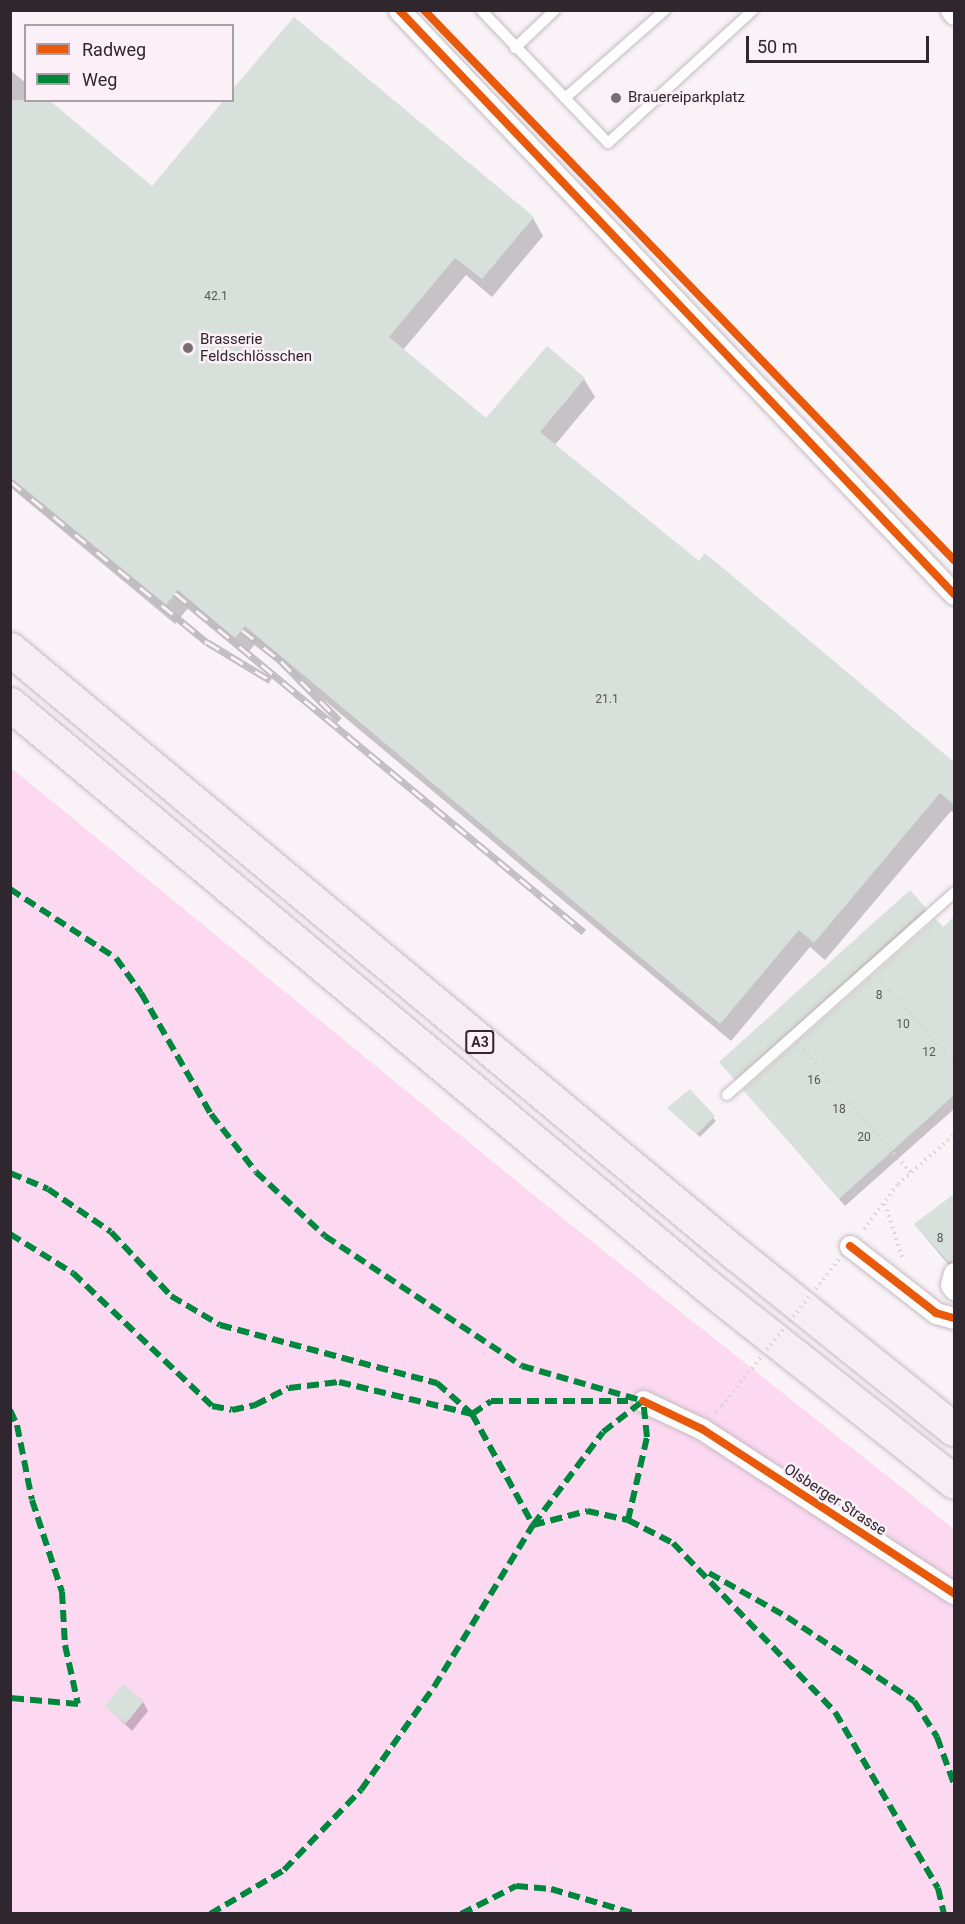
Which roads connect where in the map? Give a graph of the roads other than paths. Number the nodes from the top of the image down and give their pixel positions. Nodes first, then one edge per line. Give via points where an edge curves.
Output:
1 (399, 10) edge
2 (481, 10) edge
3 (555, 10) edge
4 (665, 10) edge
5 (753, 10) edge
6 (515, 48) junction
7 (565, 98) junction
8 (954, 594) edge
9 (10, 649) edge
10 (10, 704) edge
11 (954, 893) edge
12 (727, 1095) dead end
13 (847, 1249) road end
14 (954, 1273) edge
15 (954, 1289) edge
16 (954, 1318) edge
17 (643, 1401) dead end
18 (954, 1429) edge
19 (954, 1482) edge
20 (954, 1593) edge

1 - 8 street
2 - 6 lane
3 - 6 lane
4 - 7 lane
5 - 7 lane via 608,143
6 - 7 lane
9 - 18 highway, A3 via 735,1254
10 - 19 highway via 707,1286
11 - 12 lane
13 - 16 street via 936,1313
14 - 15 street
17 - 20 street, Olsberger Strasse via 702,1429

